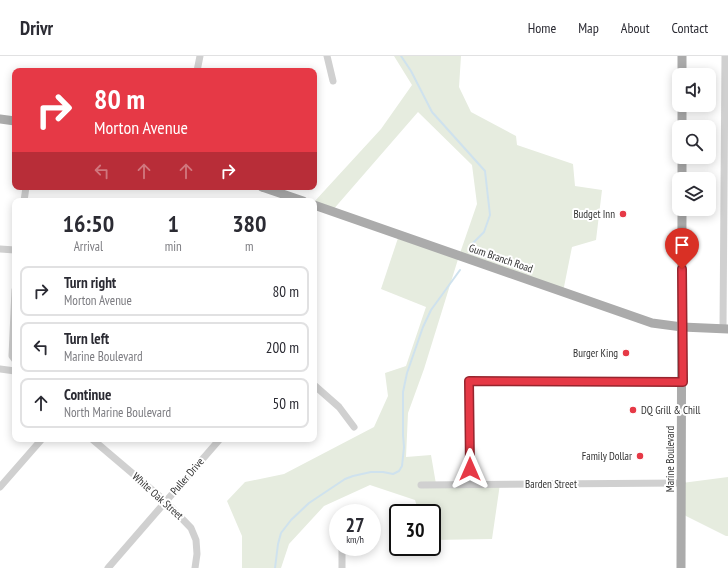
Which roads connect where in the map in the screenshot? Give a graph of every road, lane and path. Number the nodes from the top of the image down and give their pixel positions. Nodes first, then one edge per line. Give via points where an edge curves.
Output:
1 (200, 56) edge
2 (327, 56) edge
3 (682, 56) edge
4 (724, 56) edge
5 (198, 68) edge
6 (682, 68) edge
7 (333, 81) dead end
8 (0, 119) edge
9 (12, 121) edge
10 (271, 190) edge
11 (294, 198) edge
12 (317, 206) edge
13 (682, 216) edge
14 (0, 249) edge
15 (12, 250) edge
16 (682, 327) junction
17 (726, 329) edge
18 (0, 369) edge
19 (12, 371) edge
20 (683, 382) junction
21 (317, 388) edge
22 (354, 427) dead end
23 (39, 442) edge
24 (96, 442) edge
25 (217, 442) edge
26 (682, 483) junction
27 (421, 484) dead end
28 (470, 484) junction
29 (0, 487) edge
30 (165, 501) junction
31 (342, 556) edge
32 (108, 568) edge
33 (195, 568) edge
34 (342, 568) edge
35 (682, 568) edge

1 - 5 street
2 - 7 street
3 - 6 main road
4 - 17 street
8 - 9 main road
10 - 11 main road
12 - 16 main road, Gum Branch Road via 652,323
13 - 16 main road, Marine Boulevard
14 - 15 street
16 - 17 main road, Gum Branch Road
16 - 20 main road, Marine Boulevard
18 - 19 street
20 - 26 main road, Marine Boulevard
20 - 28 street via 469,381
21 - 22 street via 339,407
23 - 29 street
24 - 30 street, White Oak Street
25 - 30 street, Puller Drive
26 - 28 street, Barden Street
26 - 35 main road, Marine Boulevard
27 - 28 street, Barden Street
30 - 32 street, Puller Drive
30 - 33 street, White Oak Street via 192,528 196,540
31 - 34 street

